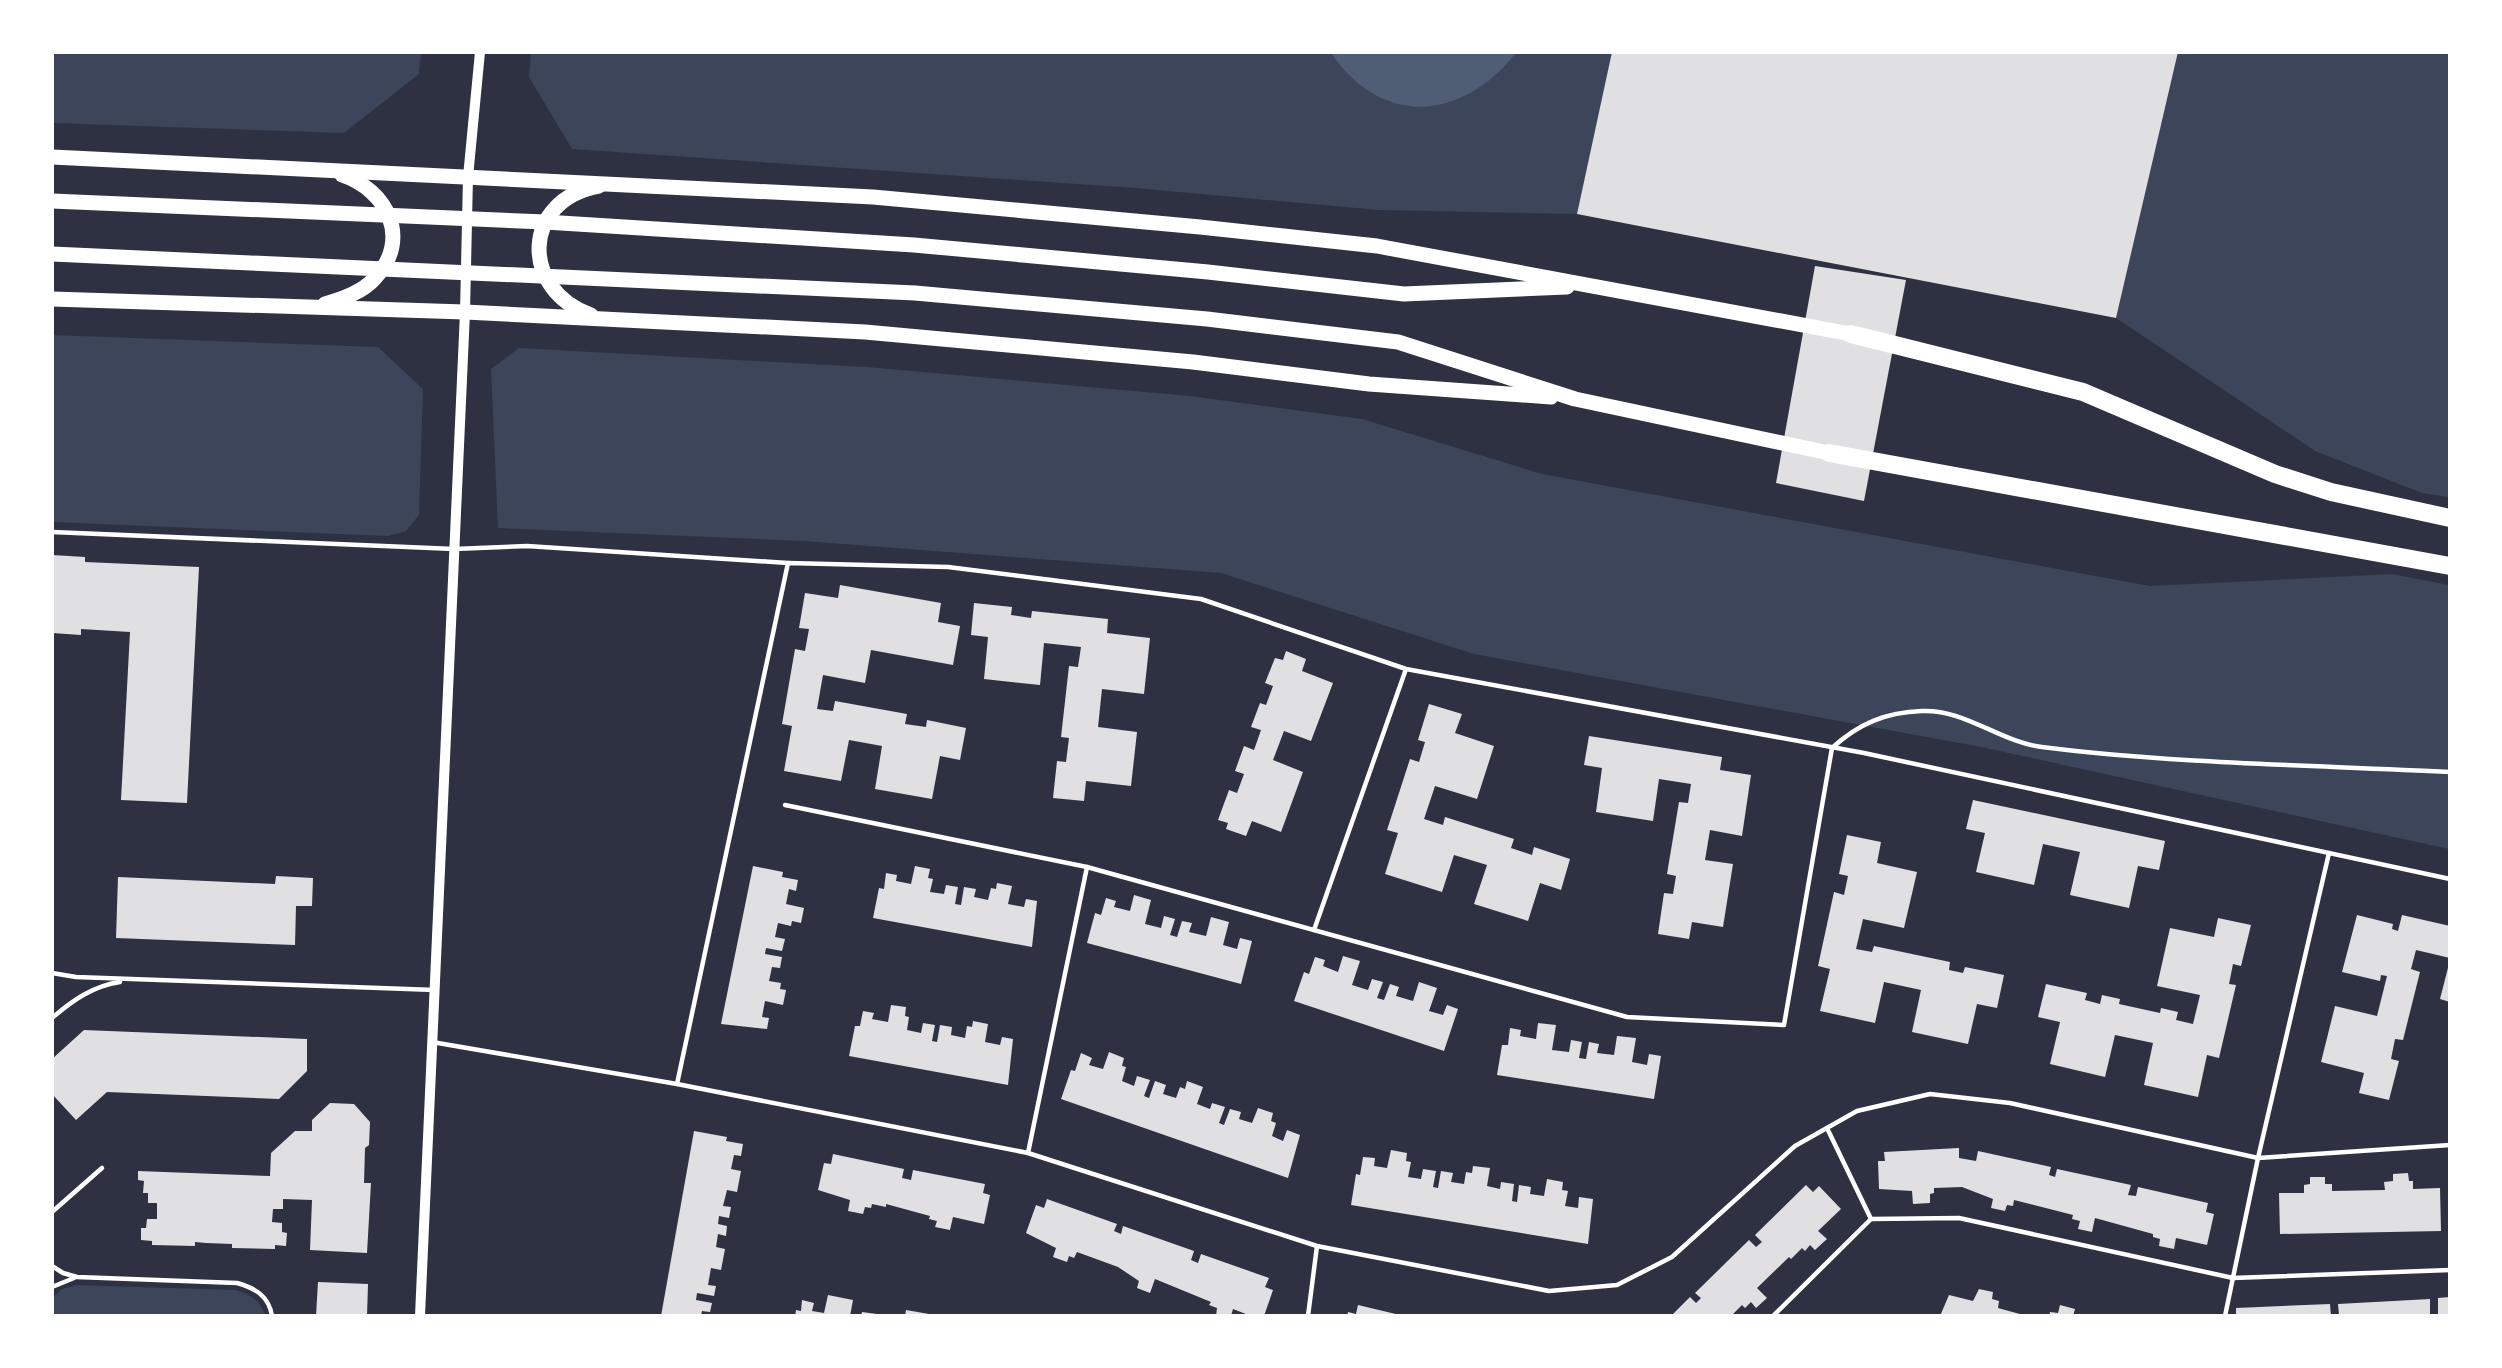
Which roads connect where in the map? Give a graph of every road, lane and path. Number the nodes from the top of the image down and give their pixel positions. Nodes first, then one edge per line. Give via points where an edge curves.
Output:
1 (480, 52) edge
2 (52, 157) edge
3 (326, 170) junction
4 (468, 177) junction
5 (611, 184) junction
6 (52, 201) edge
7 (52, 254) edge
8 (1595, 286) junction
9 (52, 299) edge
10 (311, 308) junction
11 (465, 312) junction
12 (605, 320) junction
13 (1851, 334) joint
14 (1575, 399) junction
15 (1829, 453) joint
16 (2450, 518) edge
17 (52, 532) edge
18 (454, 549) junction
19 (788, 563) junction
20 (2450, 566) edge
21 (1406, 669) junction
22 (1833, 748) junction
23 (2450, 772) edge
24 (785, 805) dead end
25 (2329, 853) junction
26 (1087, 867) junction
27 (2450, 879) edge
28 (1314, 930) junction
29 (52, 973) edge
30 (131, 980) junction
31 (435, 990) junction
32 (52, 1018) edge
33 (432, 1042) junction
34 (677, 1084) junction
35 (1827, 1128) junction
36 (2450, 1145) edge
37 (1028, 1153) junction
38 (2258, 1158) junction
39 (102, 1168) dead end
40 (52, 1212) edge
41 (1871, 1219) junction
42 (1317, 1246) junction
43 (52, 1266) edge
44 (2450, 1270) edge
45 (77, 1277) junction
46 (2233, 1278) junction
47 (52, 1287) edge
48 (272, 1316) edge
49 (420, 1316) edge
50 (1308, 1316) edge
51 (1773, 1316) edge
52 (2225, 1316) edge

1 - 4 street
2 - 3 main road
3 - 4 main road
3 - 10 main road via 358,180 374,192 386,207 392,248 375,279 341,299
4 - 5 main road
4 - 11 street
5 - 8 main road via 873,197 1212,228 1377,246
5 - 12 main road via 590,188 563,201 540,231 538,243 546,281 560,299
6 - 8 main road via 545,222 914,245 1404,294
7 - 14 main road via 915,293 1207,319 1398,342
8 - 13 main road
9 - 10 main road
10 - 11 main road
11 - 12 main road
11 - 18 street
12 - 14 main road via 865,332 1193,362 1369,384
13 - 16 highway via 2083,392 2276,474 2331,492
14 - 15 main road
15 - 20 highway
17 - 18 lane
18 - 19 lane via 527,546
18 - 31 street
19 - 21 lane via 948,567 1201,599
19 - 34 lane
21 - 22 lane
21 - 28 lane
22 - 23 lane via 1875,717 1923,710 1965,718 2037,747 2078,752
22 - 25 lane
22 - 28 lane via 1785,1025 1627,1017
24 - 26 lane
25 - 27 lane
25 - 38 lane
26 - 28 lane
26 - 37 lane
29 - 30 lane
30 - 31 lane
30 - 32 lane via 96,988
31 - 33 street
33 - 34 lane
33 - 49 street
34 - 37 lane
35 - 38 lane via 1857,1111 1930,1094 2010,1103
35 - 41 lane
35 - 42 lane via 1795,1146 1672,1257 1617,1286 1549,1291
36 - 38 lane
37 - 42 lane
38 - 46 lane
39 - 40 lane
41 - 46 lane via 1959,1218
41 - 51 lane
42 - 50 lane
43 - 45 lane
44 - 46 lane
45 - 47 lane
45 - 48 lane via 237,1283 258,1291 267,1300
46 - 52 lane

